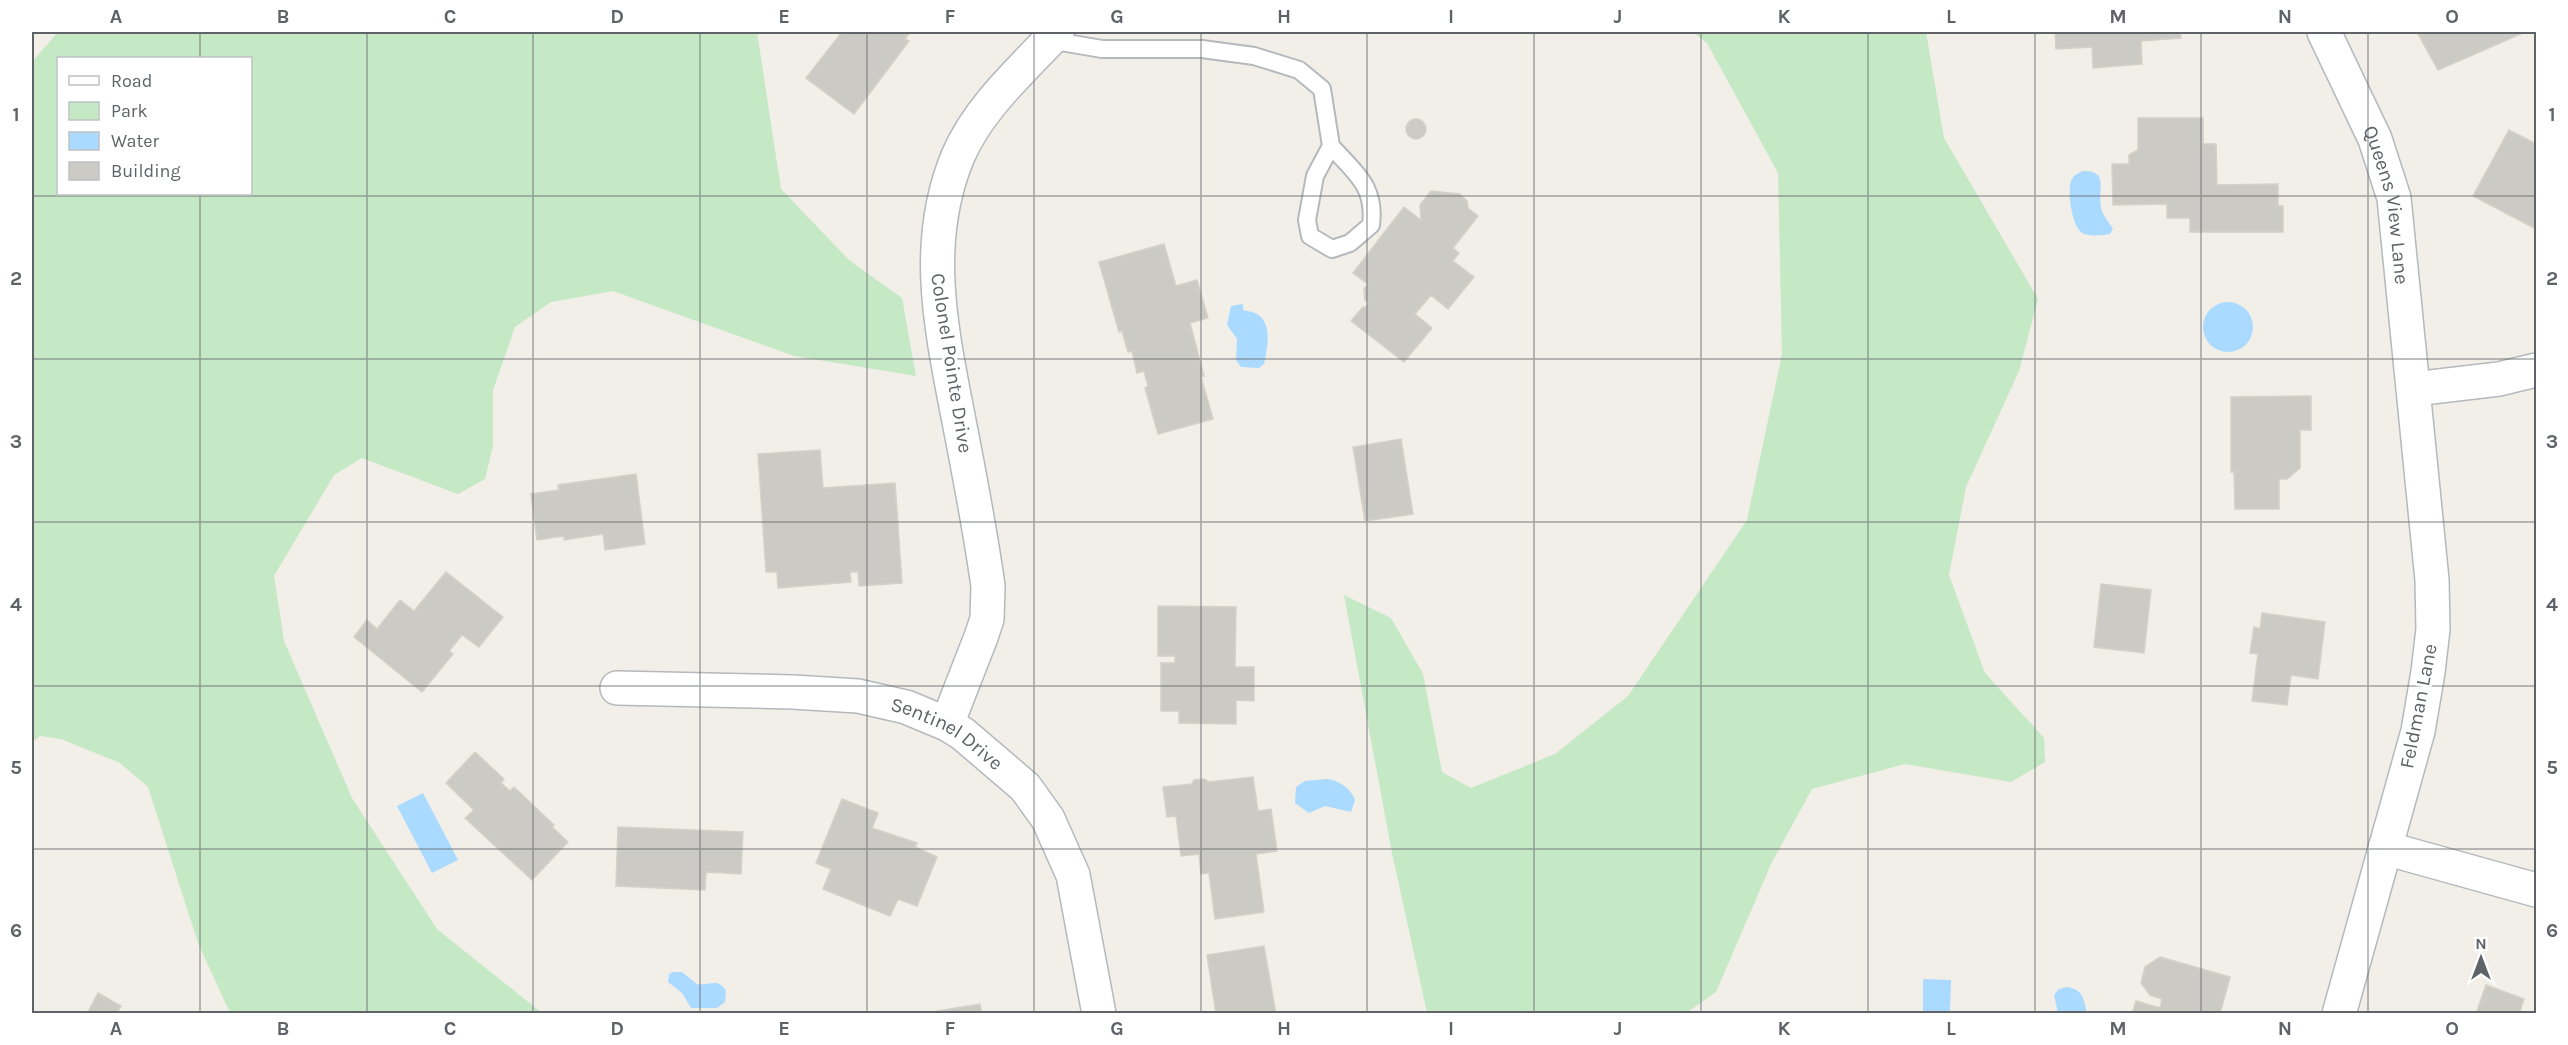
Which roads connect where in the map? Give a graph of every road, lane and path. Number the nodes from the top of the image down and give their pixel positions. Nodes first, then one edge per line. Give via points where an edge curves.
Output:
1 (2324, 32) edge
2 (1053, 36) edge
3 (1331, 146) junction
4 (2536, 370) edge
5 (2414, 389) junction
6 (617, 688) dead end
7 (946, 724) junction
8 (2385, 848) junction
9 (2536, 890) edge
10 (1099, 1014) edge
11 (2339, 1014) edge

1 - 5 street, Queens View Lane via 2375,139 2394,198
2 - 3 lane via 1102,49 1202,49 1254,56 1299,70 1322,89
2 - 7 street, Colonel Pointe Drive via 992,102 958,155 940,220 936,252 939,305 988,586 987,619
3 - 3 lane via 1315,176 1307,220 1310,236 1332,249 1350,243 1371,225 1373,209 1367,186
4 - 5 street via 2499,379
5 - 8 street, Feldman Lane via 2433,628 2418,731
6 - 7 street, Sentinel Drive via 858,696 906,707
7 - 10 street, Sentinel Drive via 1004,767 1025,787 1048,819 1073,874
8 - 9 street
8 - 11 street, Feldman Lane

